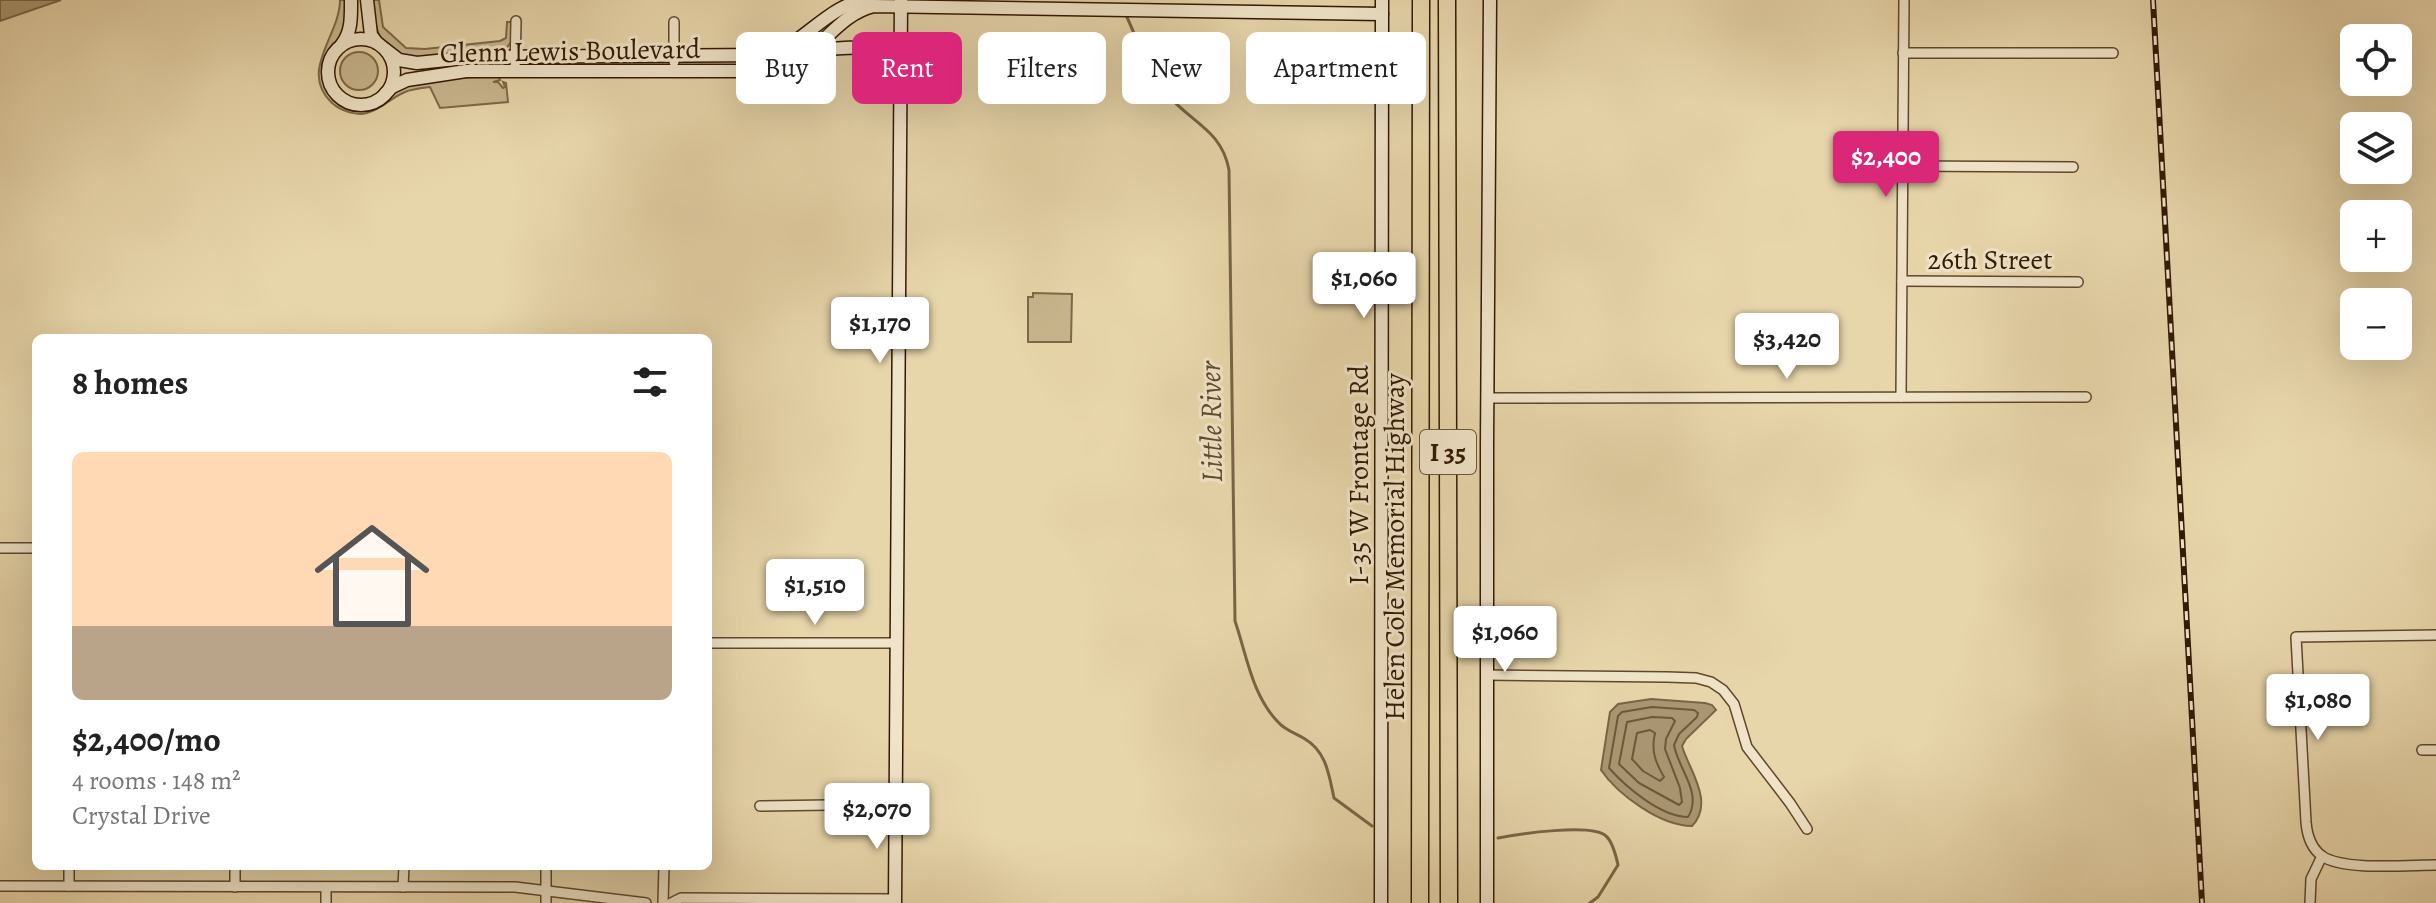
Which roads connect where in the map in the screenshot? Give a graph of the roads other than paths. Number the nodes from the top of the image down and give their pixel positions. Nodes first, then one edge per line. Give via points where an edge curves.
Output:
1 (351, 0) edge
2 (367, 0) edge
3 (870, 0) edge
4 (885, 0) edge
5 (1382, 0) edge
6 (1421, 0) edge
7 (1447, 0) edge
8 (1490, 0) edge
9 (1904, 0) edge
10 (901, 4) edge
11 (1382, 14) junction
12 (516, 21) dead end
13 (674, 22) dead end
14 (833, 32) edge
15 (901, 32) edge
16 (342, 44) junction
17 (382, 47) junction
18 (1903, 53) junction
19 (2113, 53) dead end
20 (674, 55) junction
21 (516, 56) junction
22 (515, 71) junction
23 (673, 71) junction
24 (736, 71) edge
25 (385, 94) junction
26 (900, 104) edge
27 (1903, 166) junction
28 (2073, 167) dead end
29 (1902, 281) junction
30 (2078, 282) dead end
31 (1901, 397) junction
32 (2086, 397) dead end
33 (1488, 398) junction
34 (0, 548) edge
35 (32, 548) edge
36 (2436, 635) edge
37 (712, 643) edge
38 (896, 643) junction
39 (1487, 675) junction
40 (2422, 750) dead end
41 (2436, 750) edge
42 (896, 804) junction
43 (760, 806) dead end
44 (1807, 829) dead end
45 (2322, 856) junction
46 (2436, 865) edge
47 (69, 870) edge
48 (235, 870) edge
49 (404, 870) edge
50 (546, 870) edge
51 (664, 870) edge
52 (0, 886) edge
53 (69, 886) junction
54 (235, 887) junction
55 (326, 887) junction
56 (403, 887) junction
57 (546, 890) junction
58 (895, 901) edge
59 (326, 903) edge
60 (546, 903) edge
61 (646, 903) edge
62 (663, 903) edge
63 (671, 903) edge
64 (1381, 903) edge
65 (1420, 903) edge
66 (1449, 903) edge
67 (1487, 903) edge
68 (2310, 903) edge

1 - 16 street via 350,25
2 - 17 street via 371,35
3 - 20 street, Glenn Lewis Boulevard via 842,7 777,52
4 - 10 street
5 - 11 street, I-35 W Frontage Rd
6 - 65 highway, Helen Cole Memorial Highway / I 35
7 - 66 highway, Helen Cole Memorial Highway / I 35
8 - 33 street
9 - 18 street
10 - 11 street, Glenn Lewis Boulevard
10 - 14 street, Glenn Lewis Boulevard via 854,14
10 - 15 street
11 - 64 street, I-35 W Frontage Rd
12 - 21 street
13 - 20 street
16 - 17 street via 363,39
16 - 25 street via 329,62 335,93 354,104
17 - 21 street, Glenn Lewis Boulevard via 399,60 417,63
17 - 25 street via 394,74
18 - 19 street
18 - 27 street
20 - 21 street, Glenn Lewis Boulevard
20 - 23 street
21 - 22 street
22 - 23 street, Glenn Lewis Boulevard
22 - 25 street, Glenn Lewis Boulevard via 419,78 398,83
23 - 24 street, Glenn Lewis Boulevard
26 - 38 street
27 - 28 street
27 - 29 street
29 - 30 street, 26th Street
29 - 31 street
31 - 32 street
31 - 33 street
33 - 39 street
34 - 35 street
36 - 45 street via 2296,637 2307,834
37 - 38 street
38 - 42 street
39 - 44 street via 1711,682 1734,704 1747,747
39 - 67 street
40 - 41 street
42 - 43 street
42 - 58 street
45 - 46 street via 2345,864
45 - 68 street via 2311,879
47 - 53 street
48 - 54 street
49 - 56 street
50 - 57 street
51 - 62 street
52 - 53 street
53 - 54 street
54 - 55 street
55 - 56 street
55 - 59 street
56 - 57 street
57 - 60 street
57 - 61 street
58 - 63 street via 681,898

